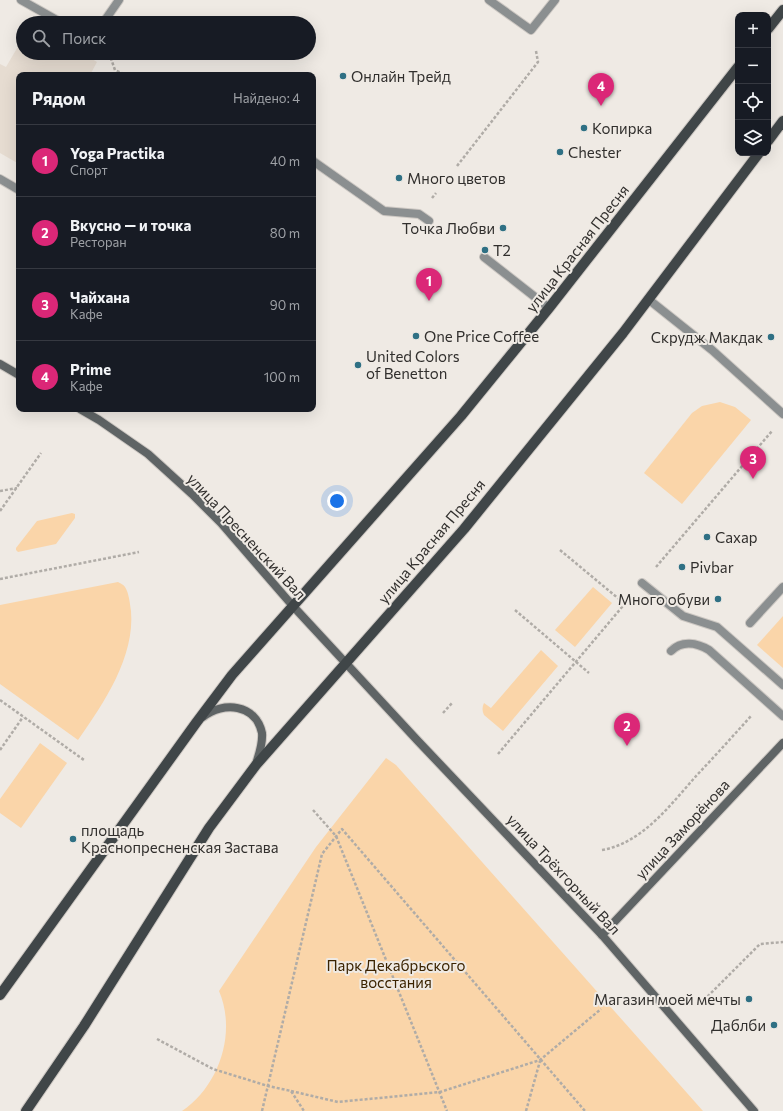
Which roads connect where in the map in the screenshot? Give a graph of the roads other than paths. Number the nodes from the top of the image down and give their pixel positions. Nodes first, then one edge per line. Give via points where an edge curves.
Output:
1 (21, 0) edge
2 (119, 0) edge
3 (490, 0) edge
4 (555, 0) edge
5 (783, 10) edge
6 (50, 16) edge
7 (108, 16) edge
8 (771, 25) edge
9 (735, 71) edge
10 (783, 121) edge
11 (771, 137) edge
12 (756, 156) edge
13 (316, 163) edge
14 (0, 179) edge
15 (16, 188) edge
16 (429, 221) dead end
17 (484, 257) dead end
18 (648, 299) junction
19 (549, 308) junction
20 (0, 364) edge
21 (16, 373) edge
22 (85, 412) edge
23 (783, 414) edge
24 (642, 583) dead end
25 (783, 587) edge
26 (292, 605) junction
27 (750, 624) dead end
28 (671, 651) dead end
29 (346, 663) junction
30 (783, 685) edge
31 (783, 716) edge
32 (196, 723) junction
33 (783, 742) edge
34 (256, 765) junction
35 (602, 935) junction
36 (0, 995) edge
37 (26, 1111) edge
38 (754, 1111) edge

1 - 6 lane
2 - 7 lane
3 - 4 lane via 531,30
5 - 8 main road
9 - 19 main road, улица Красная Пресня
10 - 11 main road
12 - 18 main road, улица Красная Пресня
13 - 16 lane via 384,211 419,214
14 - 15 lane
17 - 19 lane
18 - 23 lane via 712,350
18 - 29 main road, улица Красная Пресня via 464,529
19 - 26 main road, улица Красная Пресня via 461,416
20 - 21 main road
22 - 26 main road, улица Пресненский Вал via 148,454 192,494 221,523
24 - 30 lane via 684,616 717,628
25 - 27 lane
26 - 29 main road, улица Пресненский Вал
26 - 32 main road via 232,675
28 - 31 lane via 683,644 693,644 709,650
29 - 34 main road
29 - 35 main road, улица Трёхгорный Вал
32 - 34 main road via 210,712 224,707 242,708 256,720 262,733 262,748
32 - 36 main road
33 - 35 main road, улица Заморёнова
34 - 37 main road via 209,828 84,1026
35 - 38 main road, улица Трёхгорный Вал

